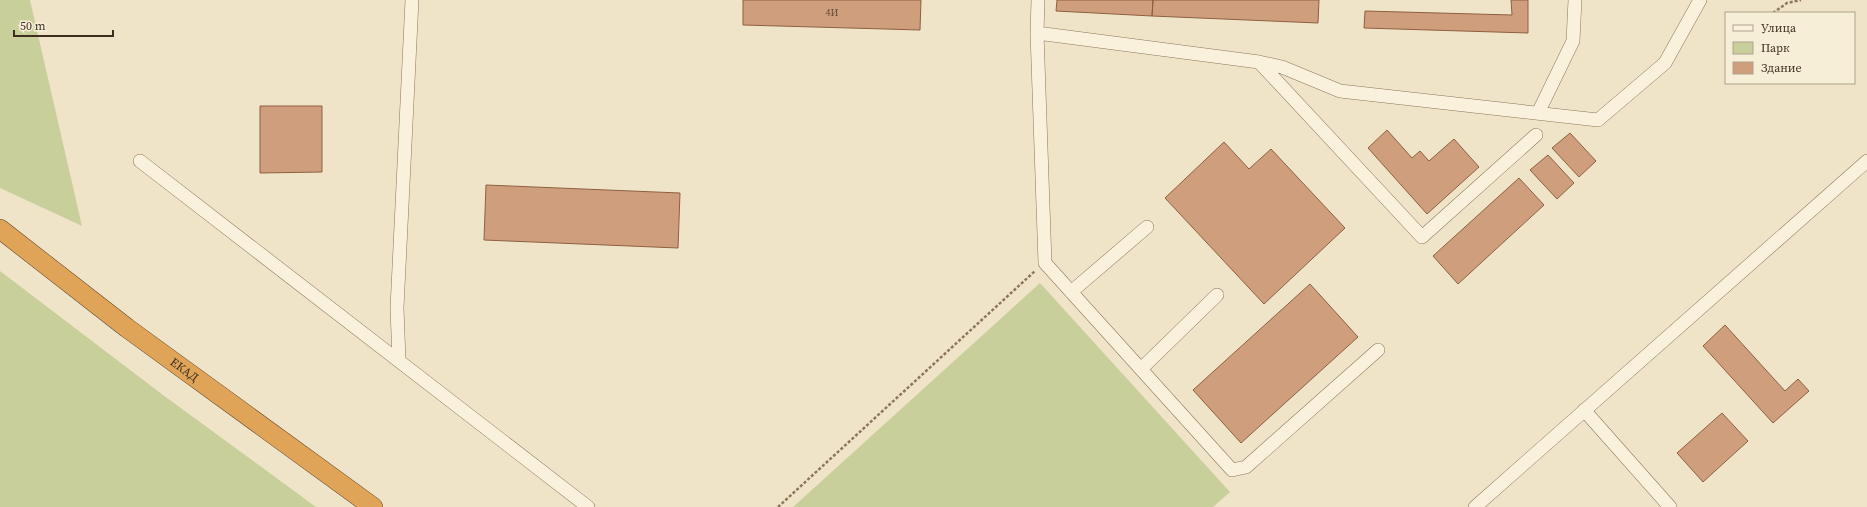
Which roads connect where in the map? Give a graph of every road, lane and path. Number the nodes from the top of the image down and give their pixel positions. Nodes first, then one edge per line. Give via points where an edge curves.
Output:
1 (412, 0) edge
2 (1038, 0) edge
3 (1575, 0) edge
4 (1700, 0) edge
5 (1801, 0) edge
6 (1774, 12) edge
7 (1037, 33) junction
8 (1259, 62) junction
9 (1538, 113) junction
10 (1536, 135) dead end
11 (140, 161) dead end
12 (1867, 161) edge
13 (1147, 227) dead end
14 (0, 229) edge
15 (1044, 263) junction
16 (1071, 292) junction
17 (1218, 295) dead end
18 (1378, 350) dead end
19 (398, 361) junction
20 (1141, 369) junction
21 (1584, 410) junction
22 (373, 507) edge
23 (588, 507) edge
24 (778, 507) edge
25 (1475, 507) edge
26 (1670, 507) edge

1 - 19 street via 397,308
2 - 7 street
3 - 9 street via 1573,41
4 - 9 street via 1665,63 1598,120
5 - 6 path via 1787,3
7 - 8 street
7 - 15 street
8 - 9 street via 1282,67 1340,91
8 - 10 street via 1422,237
11 - 19 street
12 - 21 street
13 - 16 street
14 - 22 highway, ЕКАД via 127,328
15 - 16 street
15 - 24 path
16 - 20 street
17 - 20 street
18 - 20 street via 1246,467 1232,470
19 - 23 street
21 - 25 street
21 - 26 street

